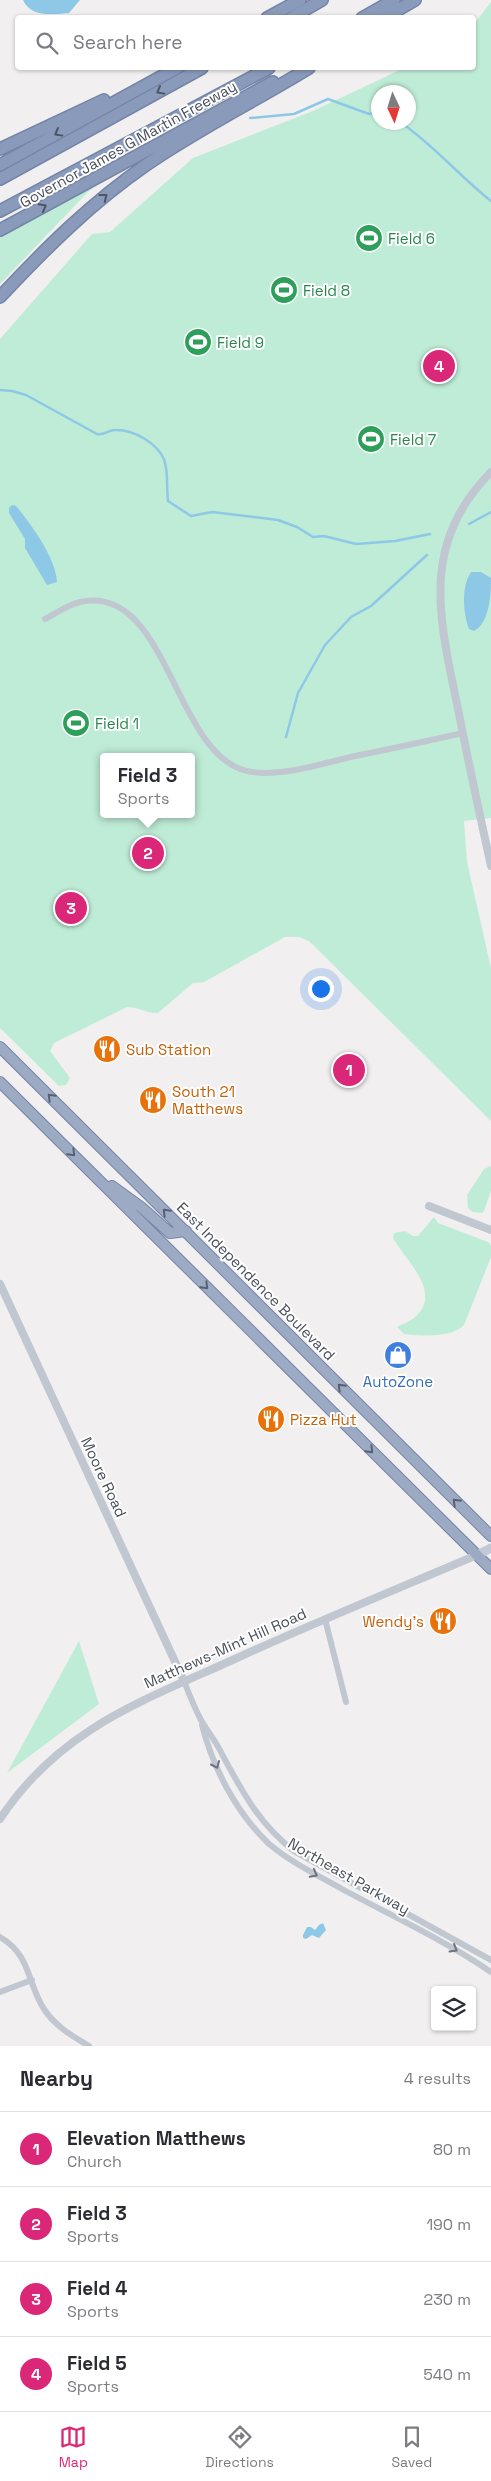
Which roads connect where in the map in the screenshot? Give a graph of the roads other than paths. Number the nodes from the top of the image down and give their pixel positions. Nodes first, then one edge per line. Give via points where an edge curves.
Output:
1 (300, 0) edge
2 (322, 0) edge
3 (394, 0) edge
4 (417, 0) edge
5 (273, 15) edge
6 (296, 15) edge
7 (367, 15) edge
8 (390, 15) edge
9 (394, 15) edge
10 (171, 70) edge
11 (171, 70) edge
12 (198, 70) edge
13 (265, 70) edge
14 (292, 70) edge
15 (306, 70) edge
16 (0, 149) edge
17 (0, 165) edge
18 (0, 179) edge
19 (0, 211) edge
20 (0, 230) edge
21 (0, 297) edge
22 (491, 472) edge
23 (46, 619) dead end
24 (463, 733) junction
25 (491, 866) edge
26 (0, 1046) edge
27 (0, 1082) edge
28 (87, 1168) junction
29 (429, 1206) dead end
30 (491, 1230) edge
31 (186, 1231) junction
32 (0, 1284) edge
33 (491, 1536) edge
34 (491, 1548) edge
35 (477, 1555) junction
36 (491, 1569) edge
37 (325, 1620) junction
38 (184, 1681) junction
39 (346, 1702) dead end
40 (200, 1719) junction
41 (0, 1819) edge
42 (0, 1937) edge
43 (491, 1960) edge
44 (491, 1972) edge
45 (32, 1980) junction
46 (0, 1992) edge
47 (89, 2046) edge

1 - 5 highway
2 - 6 highway
3 - 7 highway
4 - 8 highway
4 - 9 highway
10 - 16 highway
11 -> 17 highway
12 -> 18 highway
13 - 19 highway
20 -> 14 highway, Governor James G Martin Freeway
21 -> 15 highway via 67,228 121,183 176,145
22 - 24 street via 468,499 456,522 445,552 440,582 442,627
23 - 24 street via 72,605 89,601 111,604 130,615 149,639 208,745 224,761 245,771 278,772
24 - 25 street
31 -> 26 highway, East Independence Boulevard
27 -> 28 highway
28 - 31 highway via 141,1207 166,1230 174,1234
28 -> 35 highway
29 - 30 street
33 -> 31 highway, East Independence Boulevard
32 - 38 street, Moore Road
34 - 35 main road, Matthews-Mint Hill Road
35 - 36 highway
35 - 37 street, Matthews-Mint Hill Road
37 - 38 street, Matthews-Mint Hill Road
37 - 39 street
38 - 40 street, Northeast Parkway
38 - 41 street, Matthews-Mint Hill Road via 100,1722 69,1745 16,1797
40 - 43 street, Northeast Parkway via 241,1792 280,1840 294,1851
40 -> 44 street, Northeast Parkway via 206,1742 231,1794 247,1820 268,1843 296,1864 455,1949
42 - 45 street via 20,1955
45 - 46 street
45 - 47 street via 38,1999 49,2015 69,2034

